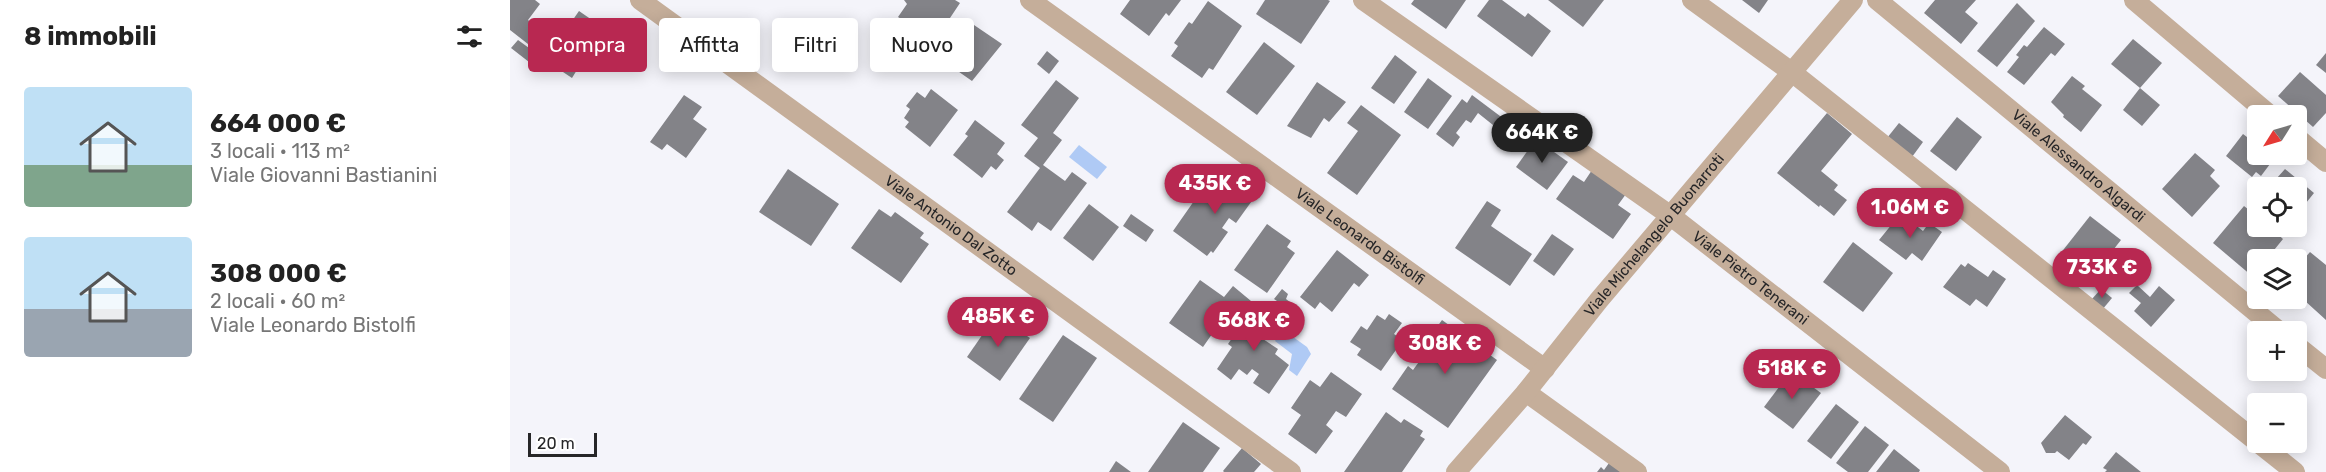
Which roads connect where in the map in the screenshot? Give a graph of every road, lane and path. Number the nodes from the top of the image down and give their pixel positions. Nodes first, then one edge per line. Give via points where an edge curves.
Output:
1 (640, 0) edge
2 (1030, 0) edge
3 (1363, 0) edge
4 (1692, 0) edge
5 (1853, 0) edge
6 (1877, 0) edge
7 (2134, 0) edge
8 (1793, 73) junction
9 (2258, 105) edge
10 (2307, 146) edge
11 (2326, 162) edge
12 (1671, 216) junction
13 (2267, 321) edge
14 (2307, 354) edge
15 (1545, 369) junction
16 (2326, 369) edge
17 (1526, 392) junction
18 (1292, 472) edge
19 (1456, 472) edge
20 (1636, 472) edge
21 (2000, 472) edge
22 (2295, 472) edge

1 - 18 street, Viale Antonio Dal Zotto
2 - 15 street, Viale Leonardo Bistolfi
3 - 12 street, Viale Pietro Tenerani
4 - 8 street
5 - 8 street, Viale Michelangelo Buonarroti
6 - 13 street, Viale Alessandro Algardi
7 - 9 street
8 - 12 street, Viale Michelangelo Buonarroti
8 - 22 street
10 - 11 street
12 - 15 street, Viale Michelangelo Buonarroti
12 - 21 street, Viale Pietro Tenerani
14 - 16 street
15 - 17 street, Viale Michelangelo Buonarroti
17 - 19 street, Viale Michelangelo Buonarroti
17 - 20 street

